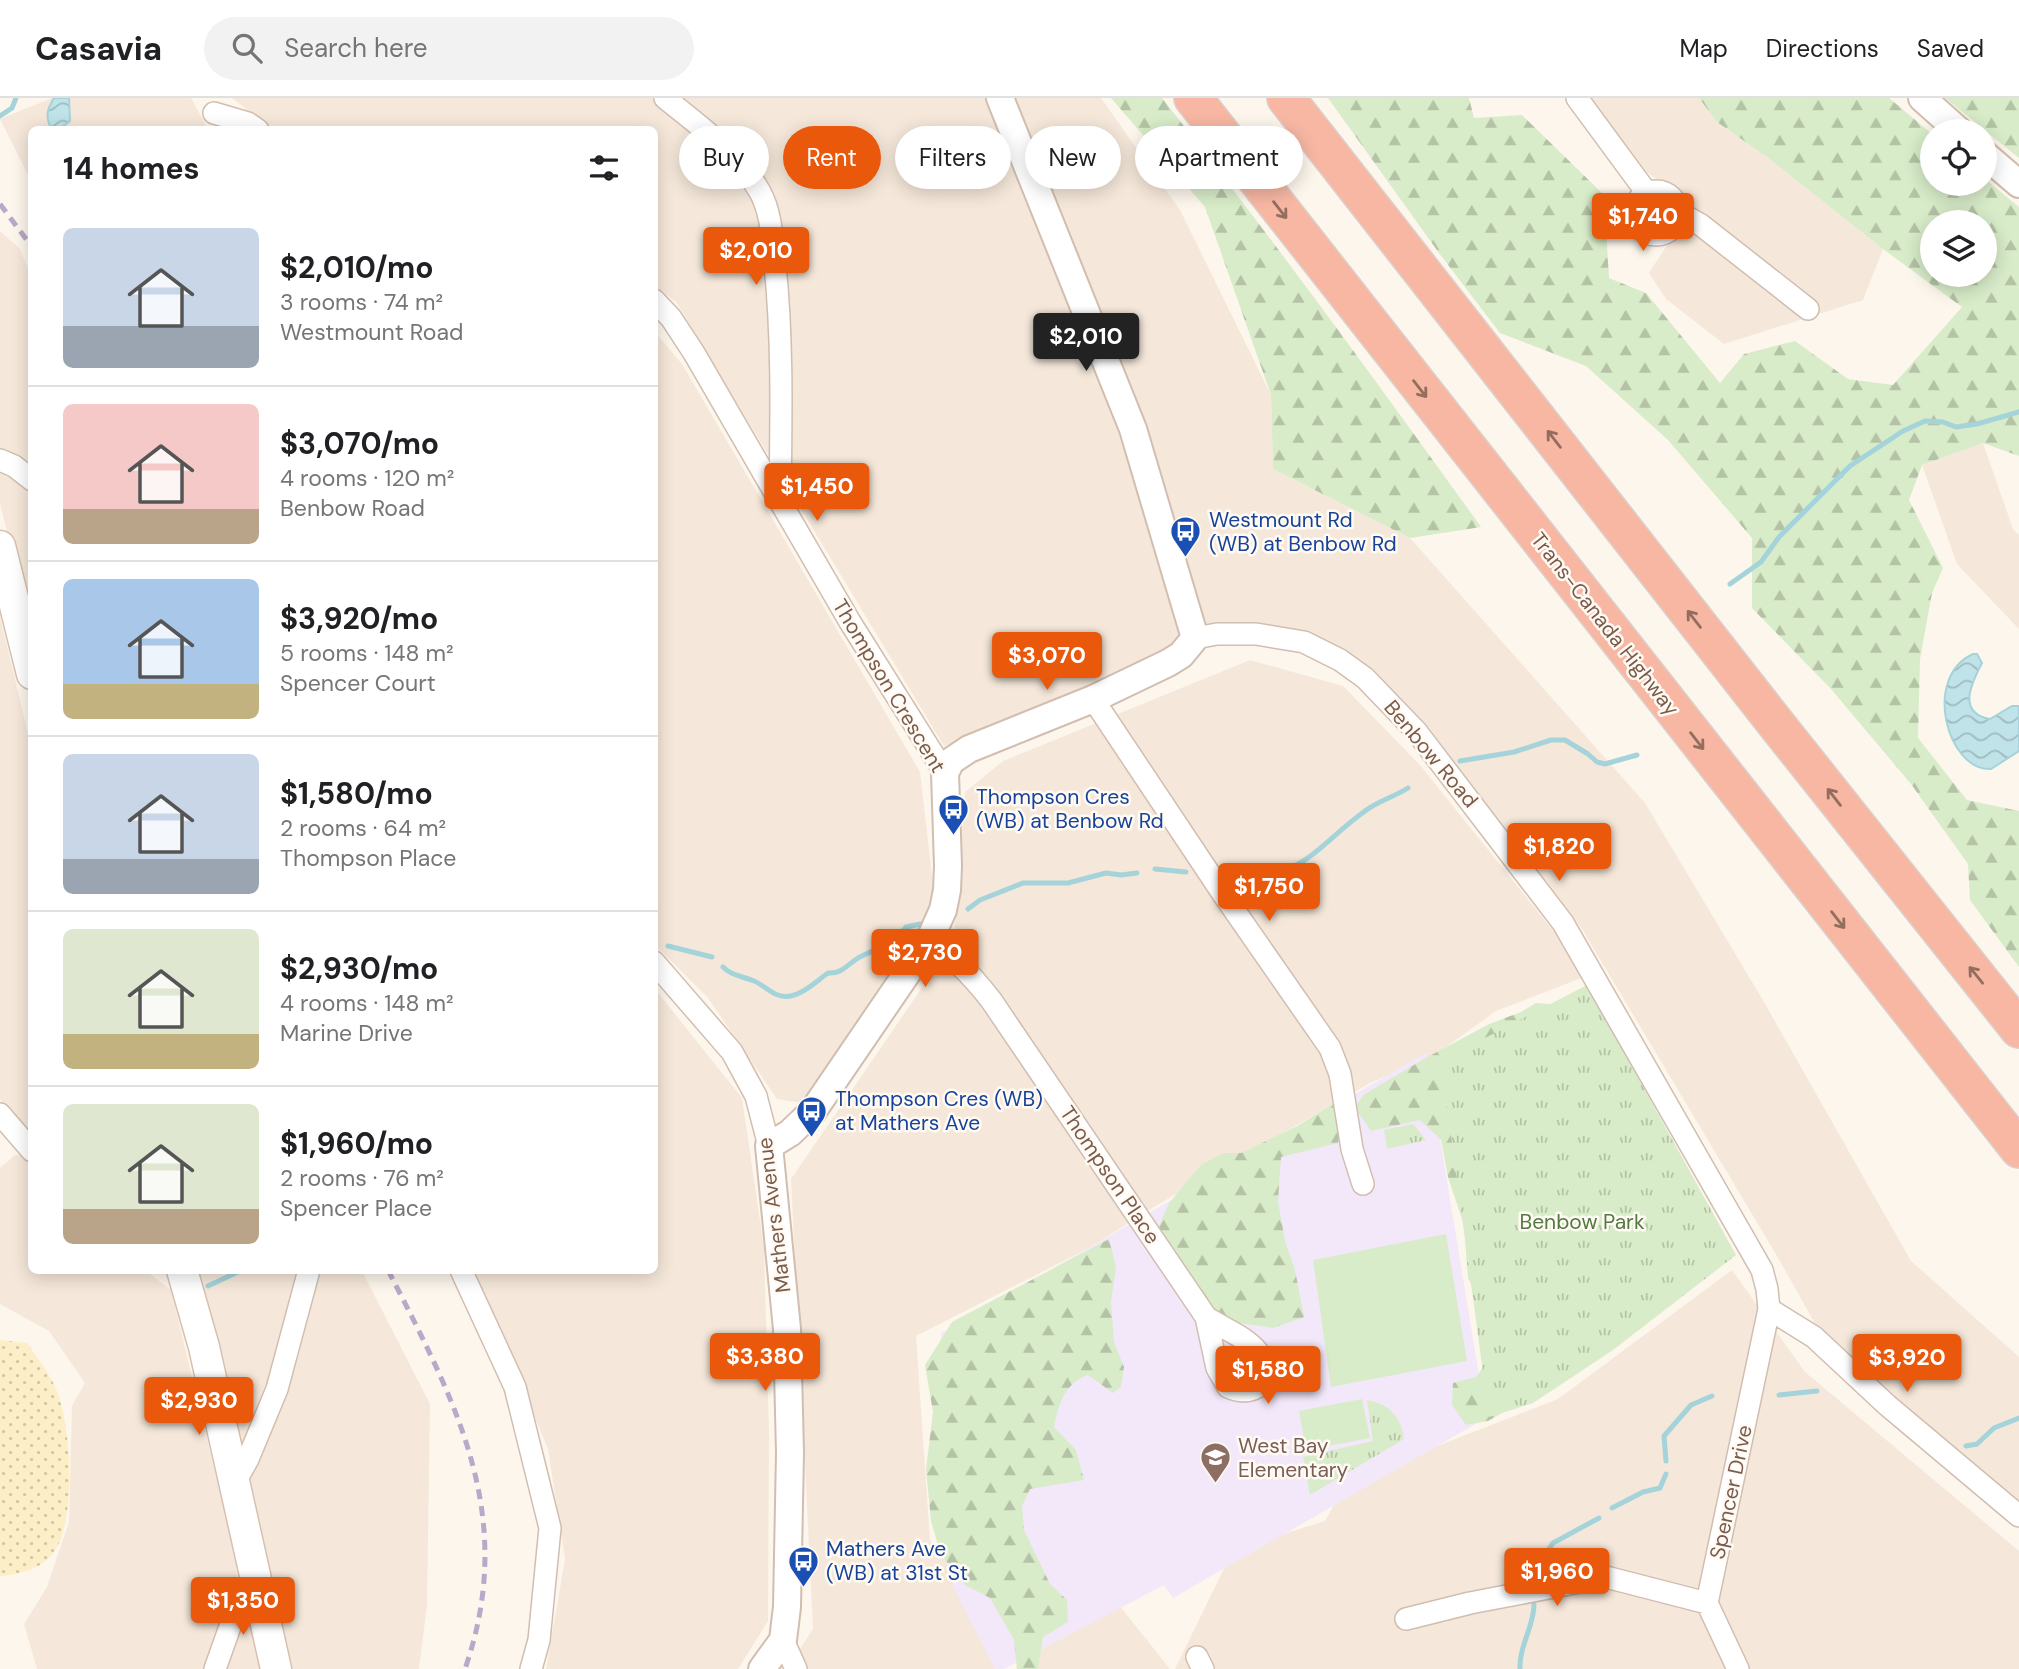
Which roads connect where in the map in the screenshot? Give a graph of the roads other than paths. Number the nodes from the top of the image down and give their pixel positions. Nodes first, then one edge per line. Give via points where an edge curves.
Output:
1 (665, 98) edge
2 (1000, 98) edge
3 (1193, 98) edge
4 (1286, 98) edge
5 (1319, 98) edge
6 (1577, 98) edge
7 (1922, 98) edge
8 (214, 114) edge
9 (1946, 119) edge
10 (252, 126) edge
11 (1997, 165) edge
12 (2019, 184) edge
13 (1647, 193) junction
14 (1678, 212) junction
15 (658, 304) edge
16 (1808, 309) dead end
17 (1502, 373) junction
18 (0, 460) edge
19 (28, 477) edge
20 (779, 501) junction
21 (0, 546) edge
22 (1195, 638) junction
23 (28, 658) edge
24 (1093, 699) junction
25 (945, 773) junction
26 (929, 941) junction
27 (658, 967) edge
28 (2019, 1028) edge
29 (0, 1114) edge
30 (28, 1146) edge
31 (769, 1146) junction
32 (2019, 1149) edge
33 (1363, 1184) dead end
34 (183, 1274) edge
35 (308, 1274) edge
36 (463, 1274) edge
37 (1769, 1309) junction
38 (1206, 1317) dead end
39 (235, 1482) junction
40 (2019, 1516) edge
41 (258, 1594) junction
42 (1707, 1603) junction
43 (1406, 1619) dead end
44 (783, 1640) junction
45 (215, 1669) edge
46 (276, 1669) edge
47 (531, 1669) edge
48 (762, 1669) edge
49 (796, 1669) edge
50 (1738, 1669) edge

1 - 20 street via 737,160 766,204 778,301
2 - 22 street via 1133,429
3 -> 32 highway, Trans-Canada Highway
4 - 17 highway
5 - 17 highway via 1400,213
6 - 13 street
7 - 9 street
8 - 10 street
11 - 12 street
13 - 14 street via 1669,194
13 - 14 street via 1634,211 1637,224 1647,233 1666,233
14 - 16 street
15 - 20 street, Thompson Crescent via 694,353
28 -> 17 highway
18 - 19 street
20 - 25 street, Thompson Crescent
21 - 23 main road
22 - 24 street via 1168,663
22 - 37 street, Benbow Road via 1256,634 1304,642 1365,678 1416,731 1563,923 1762,1270
24 - 25 street via 969,749 951,761
24 - 33 street via 1330,1048 1340,1074 1352,1150
25 - 26 street, Thompson Crescent via 947,890
26 - 31 street, Thompson Crescent via 813,1111
26 - 38 street, Thompson Place via 985,992
27 - 31 street, Mathers Avenue via 732,1052 756,1096
29 - 30 street
31 - 44 street, Mathers Avenue via 787,1328 790,1452
34 - 39 main road
35 - 39 street via 277,1389
36 - 47 street via 515,1387 550,1528 539,1640
37 - 40 street via 1814,1337
37 - 42 street, Spencer Drive
39 - 41 main road
41 - 45 street via 232,1621
41 - 46 main road
42 - 43 street via 1606,1577
42 - 50 street
44 - 48 street
44 - 49 street

